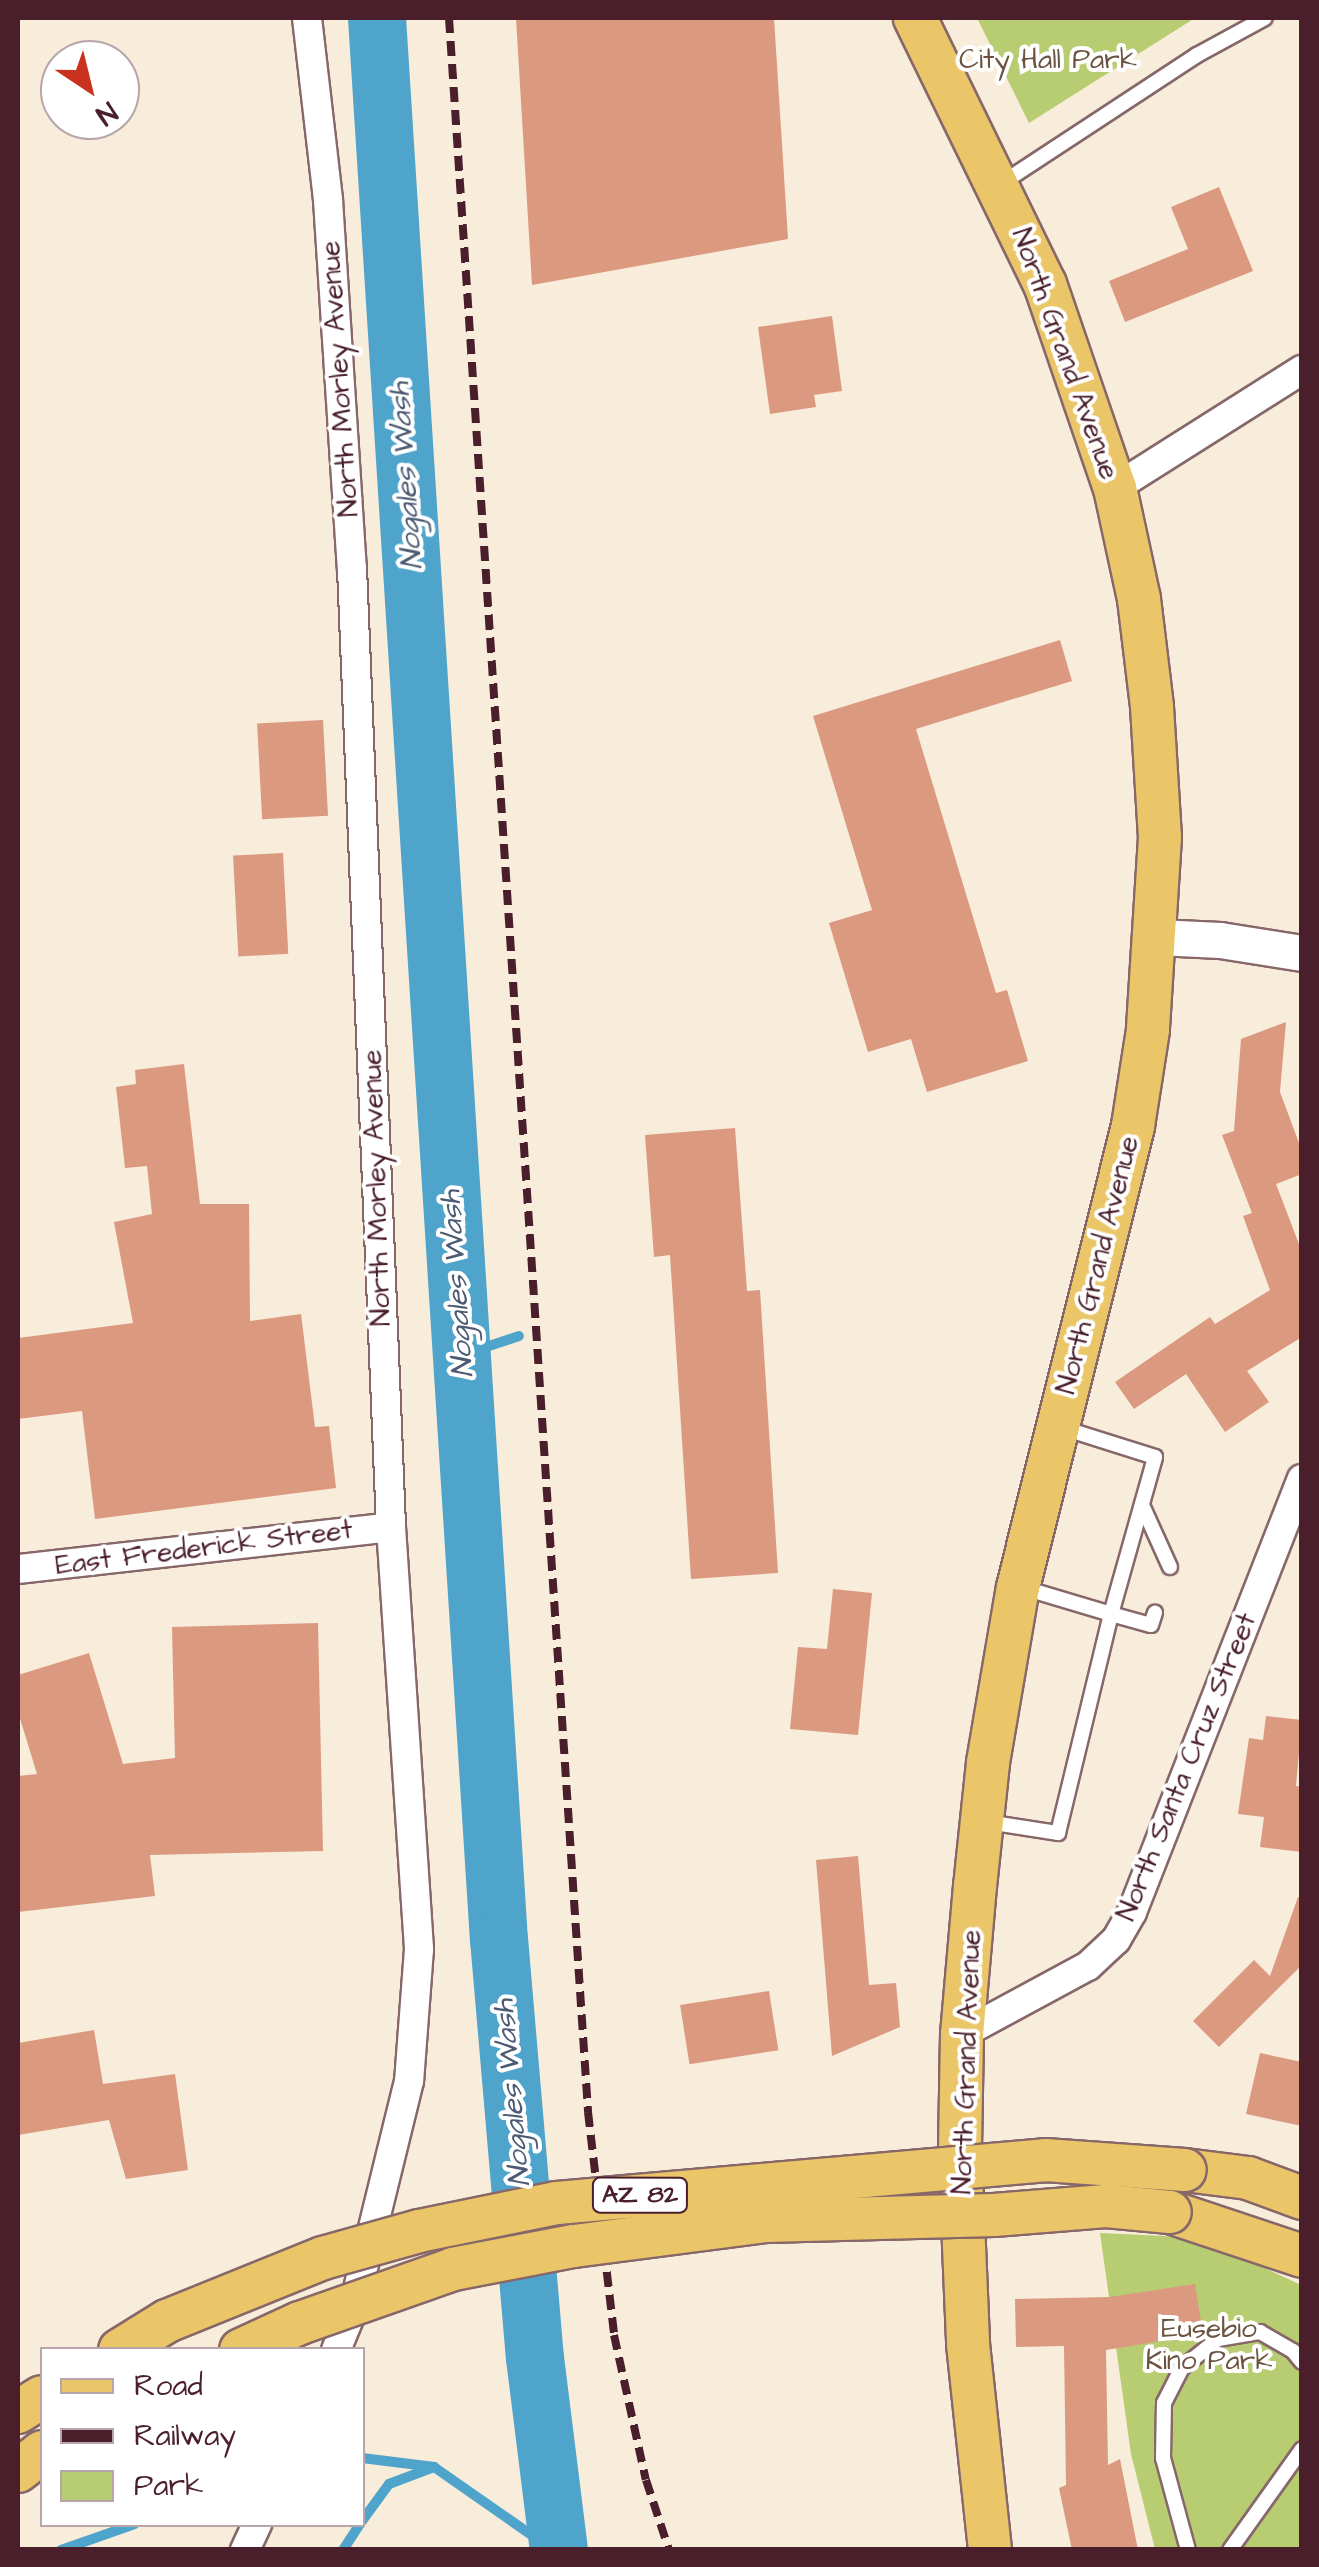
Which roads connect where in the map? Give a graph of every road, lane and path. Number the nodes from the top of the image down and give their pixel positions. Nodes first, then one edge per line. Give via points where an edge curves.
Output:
1 (307, 18) edge
2 (916, 18) edge
3 (1265, 18) edge
4 (1000, 185) junction
5 (1302, 370) edge
6 (1115, 488) junction
7 (1157, 937) junction
8 (1302, 953) edge
9 (1058, 1426) junction
10 (1302, 1479) edge
11 (1142, 1504) junction
12 (390, 1526) junction
13 (1170, 1566) dead end
14 (18, 1569) edge
15 (1018, 1587) junction
16 (1156, 1613) dead end
17 (1111, 1614) junction
18 (981, 1821) junction
19 (962, 2034) junction
20 (1302, 2198) edge
21 (1302, 2256) edge
22 (125, 2347) edge
23 (248, 2347) edge
24 (337, 2347) edge
25 (1302, 2362) edge
26 (40, 2398) edge
27 (18, 2412) edge
28 (1302, 2449) edge
29 (40, 2454) edge
30 (18, 2471) edge
31 (257, 2527) edge
32 (246, 2550) edge
33 (990, 2550) edge
34 (1188, 2550) edge
35 (1230, 2550) edge

1 - 12 street, North Morley Avenue via 328,200 352,568
2 - 4 main road, North Grand Avenue
3 - 4 lane
4 - 6 main road, North Grand Avenue via 1045,284
5 - 6 street
6 - 7 main road, North Grand Avenue via 1139,599 1152,708 1160,838
7 - 8 street
7 - 9 main road, North Grand Avenue via 1132,1126
9 - 11 lane via 1154,1458
9 - 15 main road, North Grand Avenue
10 - 19 street, North Santa Cruz Street via 1116,1940 1088,1966
11 - 13 lane
11 - 17 lane
12 - 14 street, East Frederick Street
12 - 24 street, North Morley Avenue via 419,1950 410,2080
15 - 17 lane
15 - 18 main road, North Grand Avenue
16 - 17 lane via 1152,1625
17 - 18 lane via 1058,1833
18 - 19 main road, North Grand Avenue
19 - 33 main road, North Grand Avenue via 963,2266
20 - 22 main road, AZ 82, bridge via 1248,2178 1045,2160 557,2202 323,2258 167,2321
21 - 23 main road, AZ 82, bridge via 1170,2212 1106,2206 766,2220 453,2269
25 - 34 lane via 1260,2332 1218,2339 1182,2368 1164,2403 1164,2458
26 - 27 main road
28 - 35 lane
29 - 30 main road
31 - 32 street

